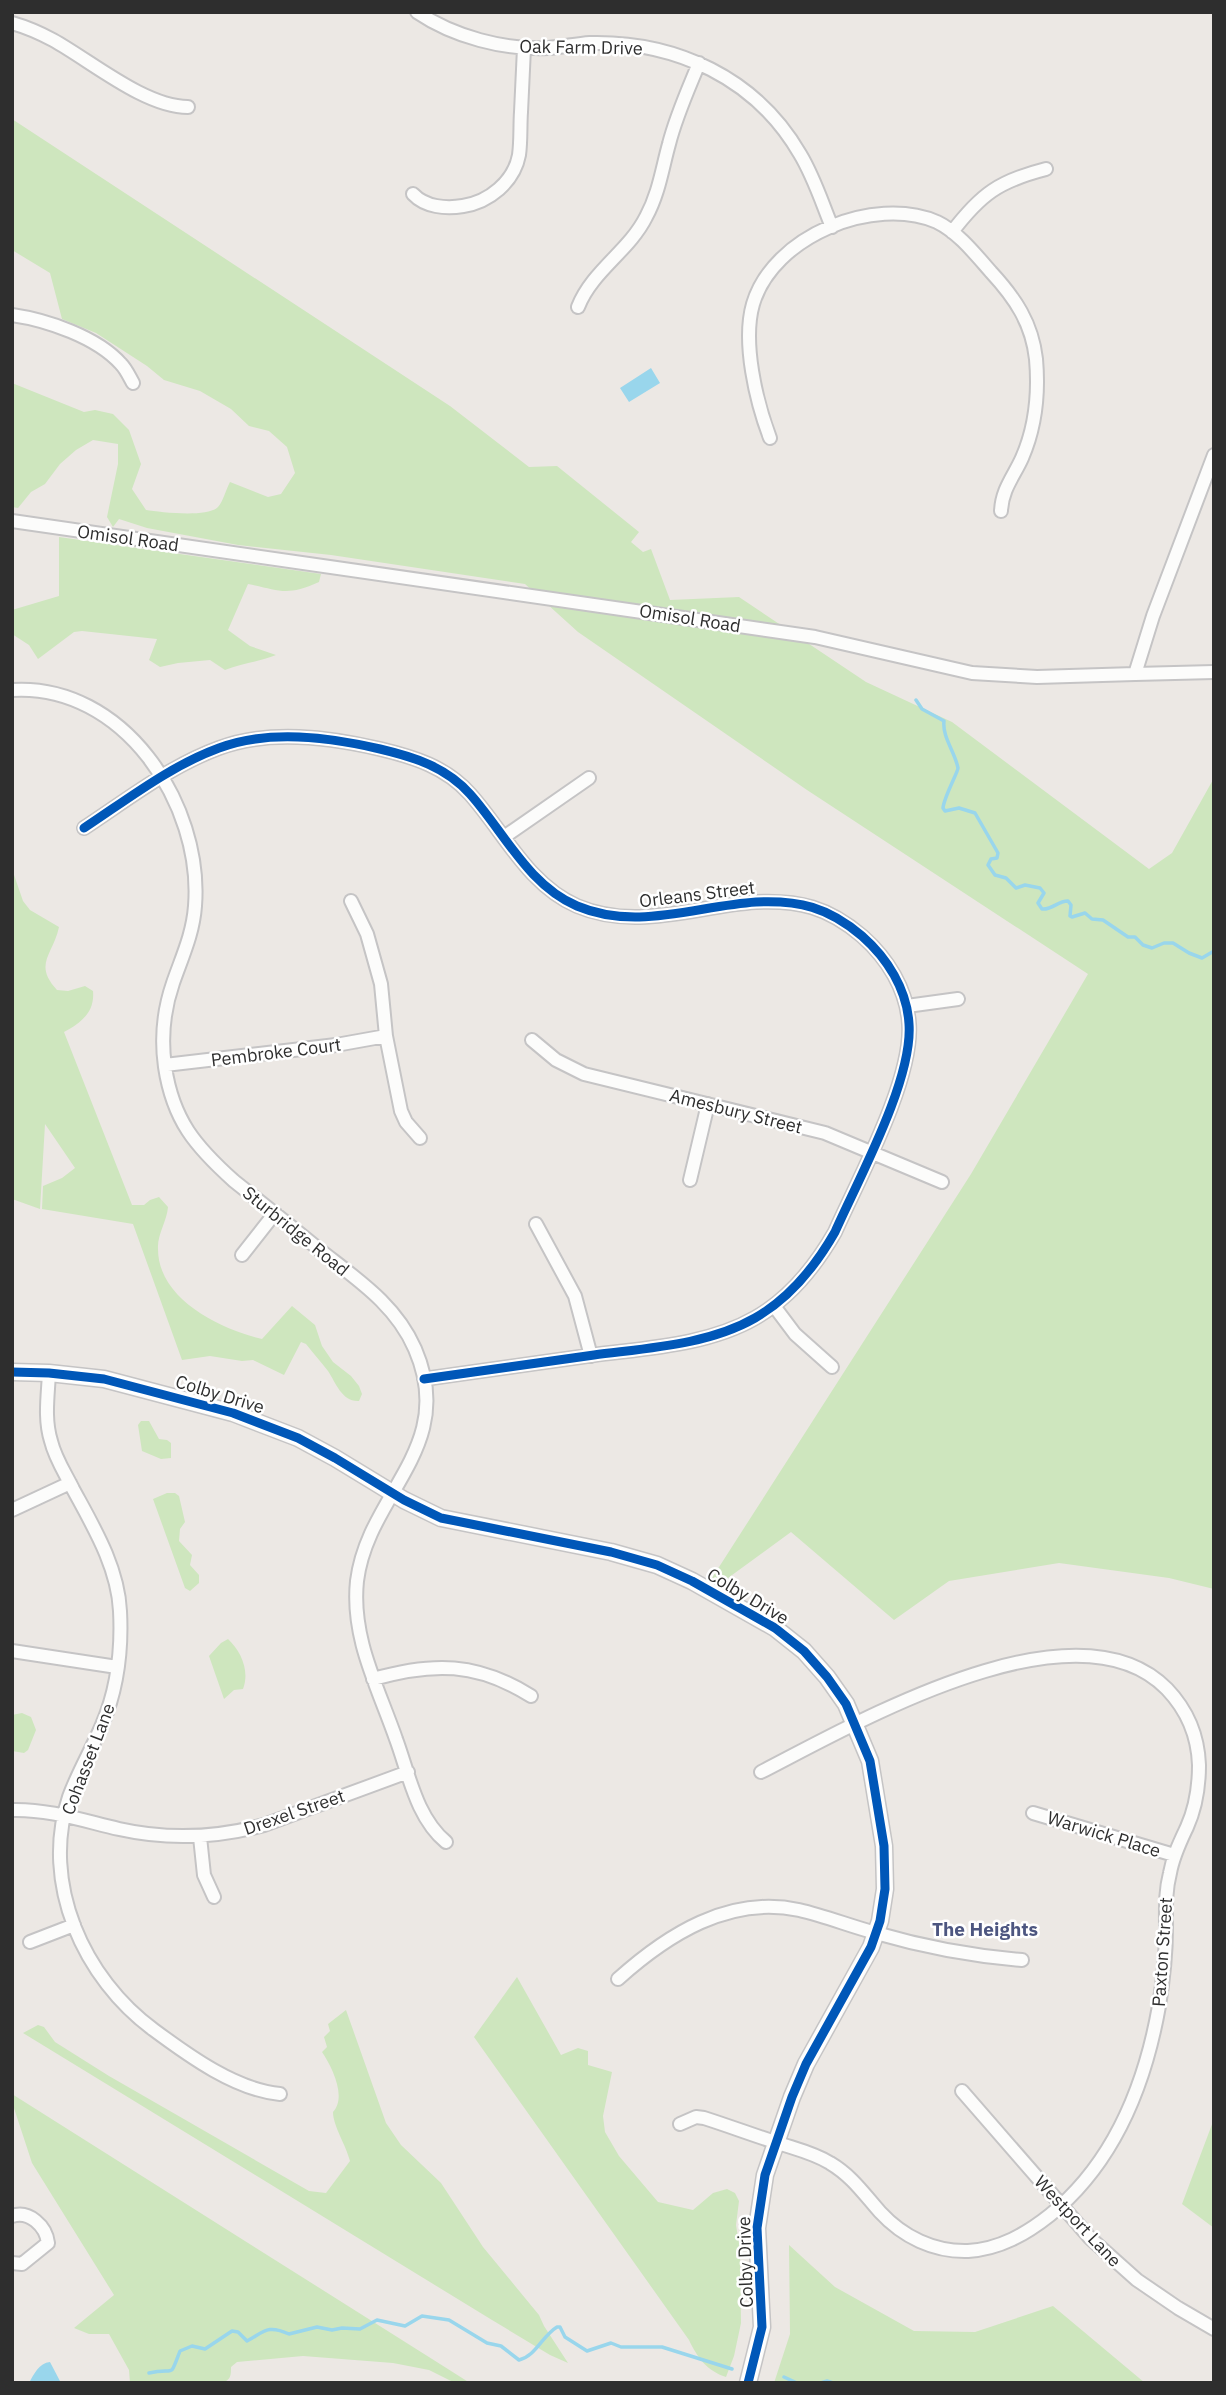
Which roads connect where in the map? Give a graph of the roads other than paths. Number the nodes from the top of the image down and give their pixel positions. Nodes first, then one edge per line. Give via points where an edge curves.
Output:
1 (421, 13) edge
2 (12, 23) edge
3 (524, 48) junction
4 (699, 63) junction
5 (188, 107) dead end
6 (1046, 169) dead end
7 (413, 194) dead end
8 (832, 227) junction
9 (952, 232) junction
10 (578, 307) dead end
11 (12, 315) edge
12 (133, 383) dead end
13 (770, 438) dead end
14 (1214, 455) edge
15 (1001, 511) dead end
16 (12, 521) edge
17 (1214, 672) edge
18 (1136, 674) junction
19 (12, 690) edge
20 (162, 777) junction
21 (589, 778) dead end
22 (84, 828) dead end
23 (504, 837) junction
24 (351, 901) dead end
25 (958, 999) dead end
26 (907, 1006) junction
27 (386, 1036) junction
28 (532, 1040) dead end
29 (165, 1065) junction
30 (708, 1104) junction
31 (420, 1138) dead end
32 (871, 1152) junction
33 (690, 1180) dead end
34 (942, 1182) dead end
35 (275, 1213) junction
36 (536, 1224) dead end
37 (242, 1255) dead end
38 (774, 1306) junction
39 (591, 1356) junction
40 (832, 1367) dead end
41 (12, 1372) edge
42 (49, 1373) junction
43 (424, 1379) junction
44 (70, 1483) junction
45 (393, 1494) junction
46 (12, 1510) edge
47 (12, 1651) edge
48 (117, 1667) junction
49 (373, 1679) junction
50 (531, 1696) dead end
51 (855, 1724) junction
52 (408, 1772) junction
53 (761, 1772) dead end
54 (12, 1810) edge
55 (1033, 1813) dead end
56 (64, 1816) junction
57 (200, 1837) junction
58 (446, 1842) dead end
59 (1174, 1855) junction
60 (214, 1897) dead end
61 (74, 1925) junction
62 (876, 1933) junction
63 (30, 1941) dead end
64 (1022, 1960) dead end
65 (618, 1979) dead end
66 (962, 2091) dead end
67 (280, 2094) dead end
68 (680, 2124) dead end
69 (776, 2142) junction
70 (1061, 2206) junction
71 (12, 2216) edge
72 (12, 2263) edge
73 (1214, 2329) edge
74 (748, 2383) edge

1 - 3 street, Oak Farm Drive via 470,37
2 - 5 street via 51,38 157,102
3 - 4 street, Oak Farm Drive via 635,45
3 - 7 street via 519,155 511,175 495,192 459,207 430,204
4 - 8 street, Oak Farm Drive via 745,91 788,135 813,179
4 - 10 street via 645,220 588,285
6 - 9 street via 993,189
8 - 9 street via 883,213 921,217
8 - 13 street via 803,241 775,264 753,306 750,342
9 - 15 street via 1010,293 1027,322 1034,348 1034,425 1005,488
11 - 12 street via 88,340 123,365
14 - 18 street
16 - 18 street, Omisol Road via 815,637 972,673 1037,677
17 - 18 street, Omisol Road
19 - 20 street, Sturbridge Road via 42,690 94,708 126,732
20 - 22 street, Orleans Street
20 - 23 street, Orleans Street via 219,748 260,738 369,746 442,770 470,793
20 - 29 street, Sturbridge Road via 190,846 195,889 193,922 168,1003
21 - 23 street
23 - 26 street, Orleans Street via 546,887 592,911 654,917 786,901 820,909 870,943 894,975
24 - 27 street via 382,984
25 - 26 street
26 - 32 street, Orleans Street via 907,1056
27 - 29 street, Pembroke Court
27 - 31 street via 401,1111
28 - 30 street, Amesbury Street via 556,1060 584,1074
29 - 35 street, Sturbridge Road via 178,1115 197,1145
30 - 32 street, Amesbury Street via 825,1133
30 - 33 street
32 - 34 street, Amesbury Street
32 - 38 street, Orleans Street via 825,1249
35 - 37 street
35 - 43 street, Sturbridge Road via 390,1307 409,1335
36 - 39 street via 575,1296
38 - 39 street, Orleans Street via 716,1335
38 - 40 street via 795,1334
39 - 43 street, Orleans Street
41 - 42 street, Colby Drive
42 - 44 street, Cohasset Lane via 49,1433
42 - 45 street, Colby Drive via 137,1387 268,1425
43 - 45 street, Sturbridge Road via 422,1435
44 - 46 street
44 - 48 street, Cohasset Lane via 96,1530 115,1579 121,1612
45 - 49 street, Sturbridge Road via 366,1546 357,1584 360,1639
45 - 51 street, Colby Drive via 441,1518 611,1552 692,1581 792,1641 827,1677
47 - 48 street
48 - 56 street, Cohasset Lane via 105,1718
49 - 50 street via 421,1668 465,1668 499,1678
49 - 52 street, Sturbridge Road
51 - 53 street, Paxton Street
51 - 59 street, Paxton Street via 951,1682 1006,1664 1092,1656 1133,1666 1162,1683 1176,1698 1196,1742 1194,1806
51 - 62 street, Colby Drive via 874,1777 884,1846 885,1889
52 - 57 street, Drexel Street via 264,1825
52 - 58 street, Sturbridge Road via 423,1815
54 - 56 street, Drexel Street
55 - 59 street, Warwick Place
56 - 57 street, Drexel Street via 149,1835
56 - 61 street, Cohasset Lane via 60,1869
57 - 60 street via 204,1875
59 - 70 street, Paxton Street via 1166,1894 1159,2005 1143,2071 1115,2138 1090,2176
61 - 63 street
61 - 67 street, Cohasset Lane via 105,1982 146,2025 241,2084
62 - 64 street via 952,1952
62 - 65 street via 798,1910 743,1909 679,1931
62 - 69 street, Colby Drive via 806,2063
66 - 70 street, Westport Lane
68 - 69 street, Paxton Street via 704,2118
69 - 70 street, Paxton Street via 835,2166 888,2221 938,2248 969,2251 1002,2244
69 - 74 street, Colby Drive via 758,2215 762,2327
70 - 73 street, Westport Lane via 1137,2280
71 - 72 street via 31,2217 48,2237 46,2247 22,2264

